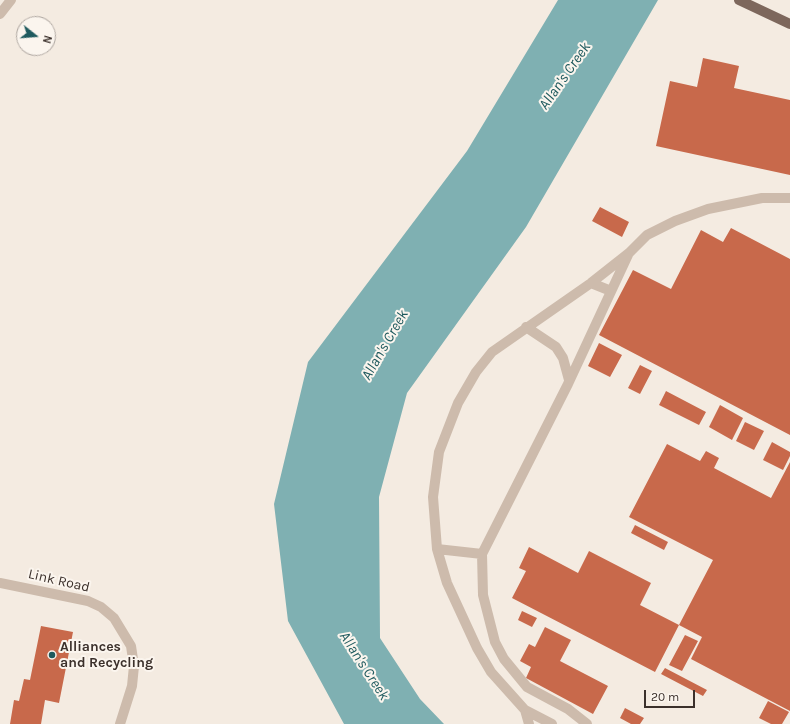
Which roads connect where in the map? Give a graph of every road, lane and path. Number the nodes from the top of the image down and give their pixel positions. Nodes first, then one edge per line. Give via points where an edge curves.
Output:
1 (11, 0) edge
2 (739, 0) edge
3 (0, 14) edge
4 (790, 24) edge
5 (790, 198) edge
6 (629, 253) junction
7 (592, 283) junction
8 (611, 291) junction
9 (526, 327) junction
10 (570, 380) junction
11 (437, 549) junction
12 (482, 554) junction
13 (0, 582) edge
14 (525, 710) junction
15 (120, 724) edge
16 (529, 724) edge
17 (552, 724) edge
18 (587, 724) edge

1 - 3 street
2 - 4 main road
5 - 6 street via 762,198 708,208 675,220 647,235
6 - 7 street
6 - 8 street
7 - 8 street
7 - 9 street
8 - 10 street
9 - 10 street via 556,348 563,358
9 - 11 street via 492,352 476,372 447,428 439,452 433,497
10 - 12 street
11 - 12 street
11 - 14 street via 446,583 477,648 491,672
12 - 18 street via 483,595 495,642 504,659 527,687 568,709
13 - 15 street, Link Road via 88,601 101,607 114,618 131,646 134,666 132,686
14 - 16 street
14 - 17 street

